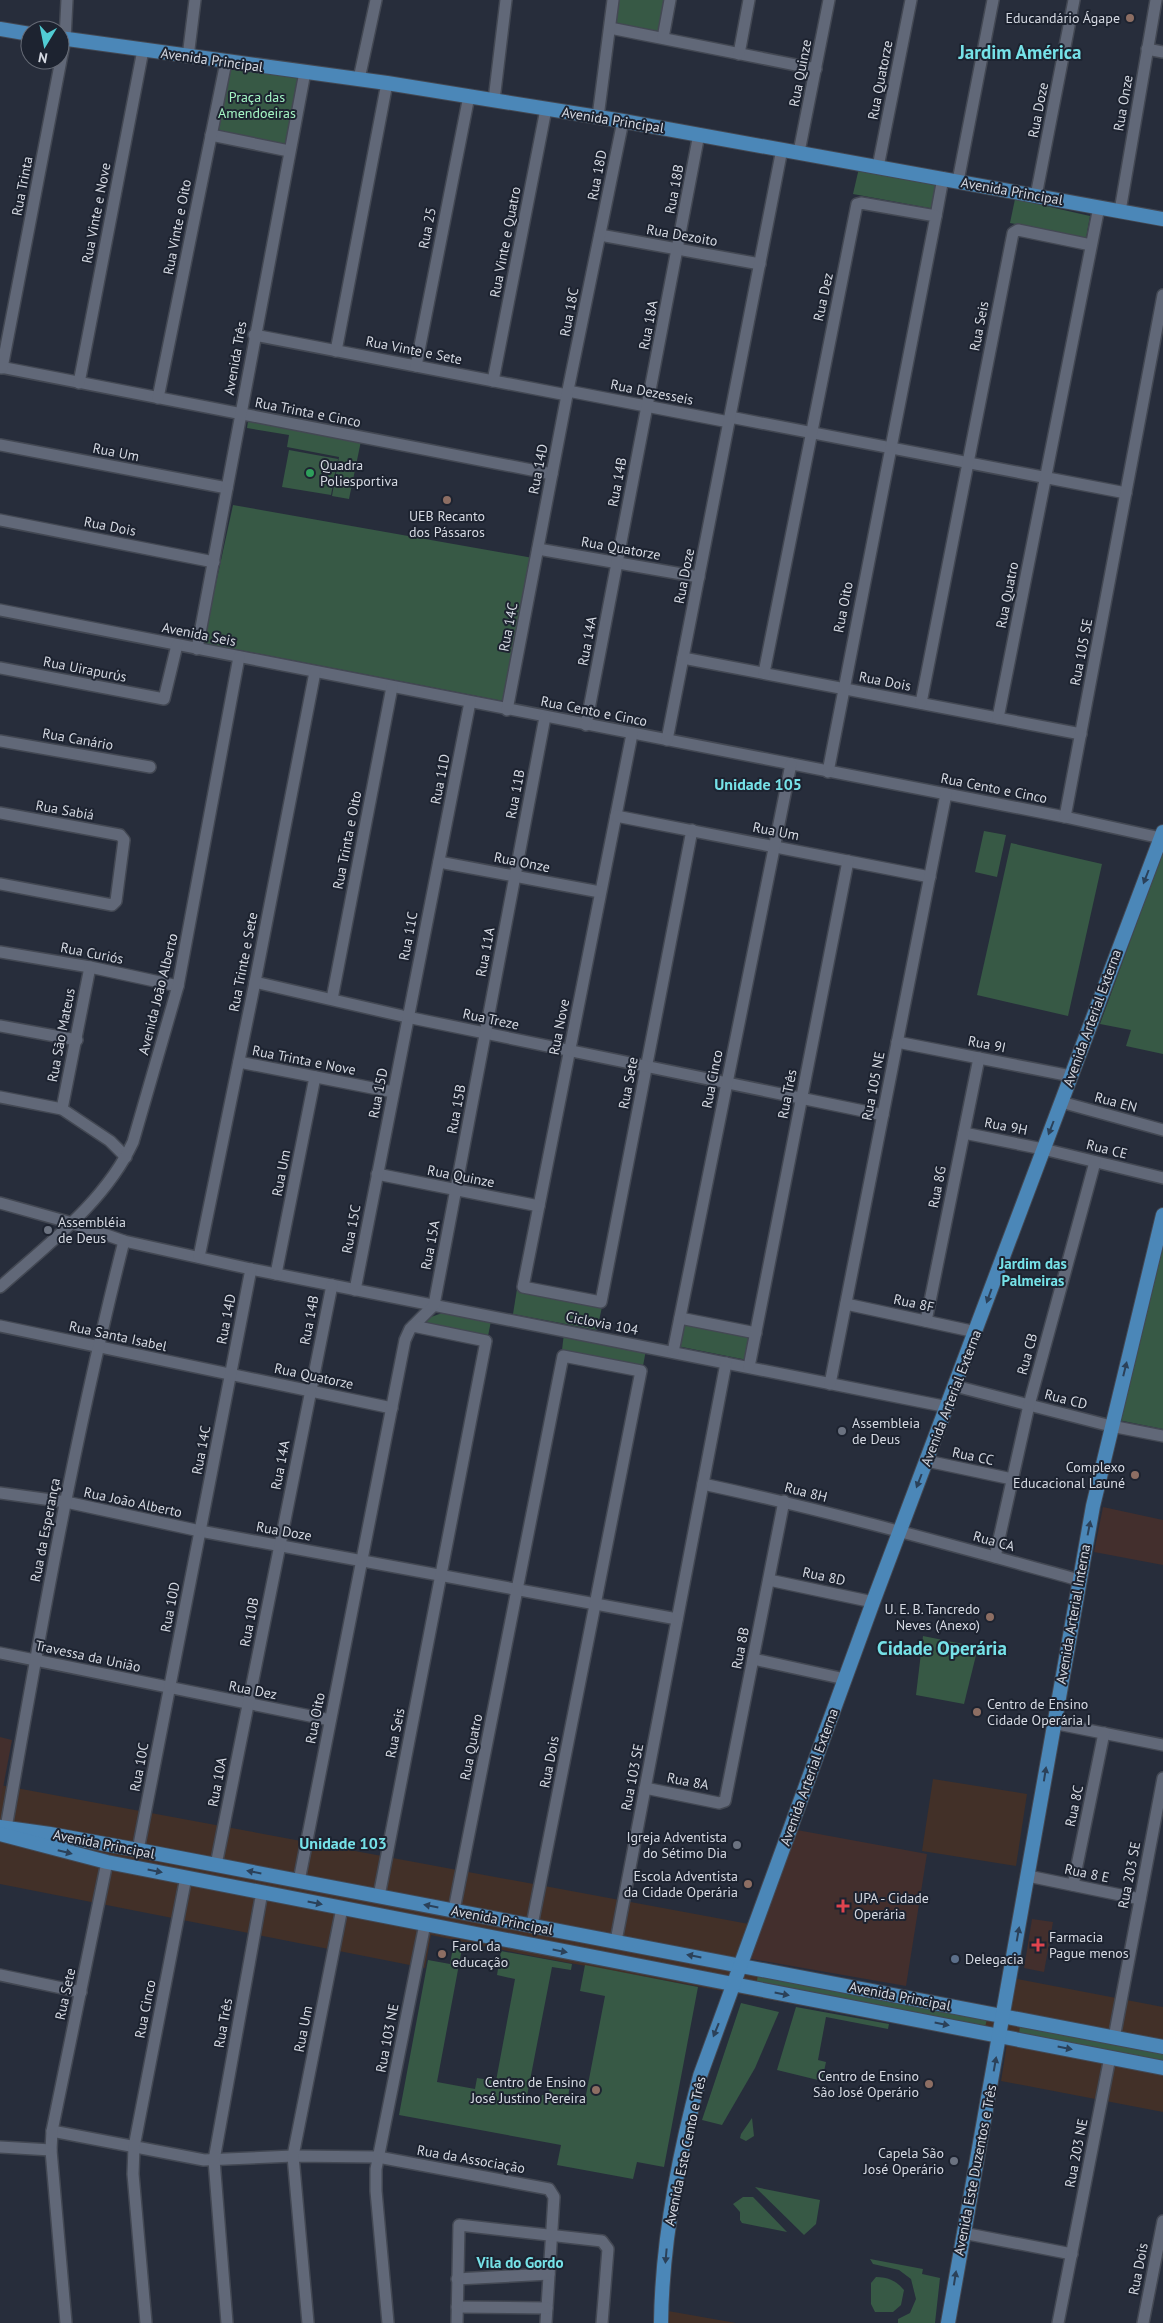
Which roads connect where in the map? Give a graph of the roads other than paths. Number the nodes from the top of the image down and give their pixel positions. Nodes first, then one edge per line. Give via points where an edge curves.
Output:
1 (67, 0) edge
2 (195, 0) edge
3 (376, 0) edge
4 (506, 0) edge
5 (613, 0) edge
6 (670, 0) edge
7 (749, 0) edge
8 (829, 0) edge
9 (911, 0) edge
10 (993, 0) edge
11 (1074, 0) edge
12 (1156, 0) edge
13 (64, 20) edge
14 (610, 28) junction
15 (0, 29) edge
16 (20, 32) edge
17 (662, 38) junction
18 (70, 39) edge
19 (1147, 49) junction
20 (143, 50) junction
21 (1163, 52) edge
22 (739, 54) junction
23 (188, 56) junction
24 (226, 62) junction
25 (816, 69) junction
26 (56, 70) edge
27 (305, 72) junction
28 (360, 79) junction
29 (387, 83) junction
30 (469, 96) junction
31 (494, 100) junction
32 (546, 109) junction
33 (598, 117) junction
34 (623, 121) junction
35 (211, 134) junction
36 (699, 134) junction
37 (782, 149) junction
38 (289, 151) junction
39 (799, 152) junction
40 (878, 167) junction
41 (943, 178) junction
42 (958, 181) junction
43 (1036, 196) junction
44 (1099, 207) junction
45 (1120, 211) junction
46 (936, 216) junction
47 (1163, 219) edge
48 (600, 235) junction
49 (1091, 246) junction
50 (677, 249) junction
51 (760, 264) junction
52 (1163, 295) edge
53 (254, 335) junction
54 (336, 350) junction
55 (416, 366) junction
56 (1, 367) edge
57 (493, 381) junction
58 (79, 383) junction
59 (568, 393) junction
60 (158, 398) junction
61 (647, 406) junction
62 (240, 414) junction
63 (729, 420) junction
64 (810, 432) junction
65 (0, 445) edge
66 (889, 448) junction
67 (968, 463) junction
68 (552, 474) junction
69 (1046, 478) junction
70 (227, 488) junction
71 (1126, 493) junction
72 (0, 520) edge
73 (538, 549) junction
74 (214, 562) junction
75 (617, 563) junction
76 (699, 577) junction
77 (0, 610) edge
78 (177, 645) junction
79 (197, 649) junction
80 (239, 657) junction
81 (683, 658) junction
82 (0, 668) edge
83 (315, 672) junction
84 (764, 673) junction
85 (392, 687) junction
86 (843, 688) junction
87 (470, 702) junction
88 (921, 703) junction
89 (507, 710) junction
90 (545, 717) junction
91 (998, 718) junction
92 (586, 725) junction
93 (632, 734) junction
94 (1081, 734) junction
95 (667, 740) junction
96 (0, 741) edge
97 (791, 764) junction
98 (150, 767) dead end
99 (828, 772) junction
100 (946, 794) junction
101 (0, 813) edge
102 (616, 816) junction
103 (1065, 817) junction
104 (692, 830) junction
105 (1162, 835) edge
106 (774, 846) junction
107 (848, 861) junction
108 (439, 862) junction
109 (515, 876) junction
110 (930, 877) junction
111 (0, 884) edge
112 (600, 892) junction
113 (0, 952) edge
114 (90, 967) junction
115 (255, 982) junction
116 (178, 986) junction
117 (332, 999) junction
118 (407, 1017) junction
119 (0, 1026) edge
120 (485, 1034) junction
121 (77, 1040) junction
122 (897, 1042) junction
123 (569, 1051) junction
124 (979, 1058) junction
125 (239, 1062) junction
126 (646, 1067) junction
127 (1072, 1076) junction
128 (316, 1077) junction
129 (726, 1083) junction
130 (393, 1092) junction
131 (0, 1098) edge
132 (802, 1098) junction
133 (1061, 1102) junction
134 (62, 1109) junction
135 (883, 1115) junction
136 (1163, 1130) edge
137 (964, 1133) junction
138 (1043, 1149) junction
139 (126, 1157) junction
140 (1095, 1162) junction
141 (377, 1174) junction
142 (1163, 1178) edge
143 (456, 1190) junction
144 (0, 1203) edge
145 (539, 1206) junction
146 (1163, 1215) edge
147 (72, 1223) junction
148 (124, 1241) junction
149 (198, 1257) junction
150 (251, 1269) junction
151 (276, 1274) junction
152 (332, 1285) junction
153 (0, 1287) edge
154 (355, 1290) junction
155 (562, 1294) joint
156 (846, 1304) junction
157 (434, 1305) junction
158 (680, 1318) junction
159 (926, 1321) junction
160 (0, 1326) edge
161 (413, 1326) junction
162 (976, 1332) junction
163 (756, 1333) junction
164 (97, 1347) junction
165 (673, 1352) junction
166 (601, 1363) joint
167 (726, 1363) junction
168 (749, 1367) junction
169 (231, 1374) junction
170 (830, 1384) junction
171 (955, 1386) junction
172 (311, 1391) junction
173 (1029, 1405) junction
174 (948, 1407) junction
175 (392, 1408) junction
176 (1111, 1426) junction
177 (1163, 1436) edge
178 (927, 1461) junction
179 (1012, 1480) junction
180 (703, 1484) junction
181 (0, 1493) edge
182 (784, 1501) junction
183 (66, 1502) junction
184 (200, 1531) junction
185 (900, 1531) junction
186 (280, 1546) junction
187 (995, 1557) junction
188 (362, 1561) junction
189 (440, 1575) junction
190 (769, 1580) junction
191 (1079, 1580) junction
192 (517, 1589) junction
193 (873, 1602) junction
194 (595, 1604) junction
195 (677, 1618) junction
196 (0, 1653) edge
197 (753, 1659) junction
198 (35, 1661) junction
199 (845, 1679) junction
200 (170, 1689) junction
201 (248, 1704) junction
202 (330, 1720) junction
203 (1054, 1723) junction
204 (1104, 1733) junction
205 (1163, 1744) edge
206 (1163, 1778) edge
207 (645, 1788) junction
208 (725, 1801) joint
209 (2, 1829) edge
210 (138, 1850) junction
211 (107, 1862) junction
212 (216, 1865) junction
213 (1028, 1876) junction
214 (186, 1878) junction
215 (299, 1881) junction
216 (1073, 1885) junction
217 (262, 1892) junction
218 (378, 1896) junction
219 (396, 1899) junction
220 (1140, 1899) junction
221 (342, 1908) junction
222 (454, 1910) junction
223 (425, 1924) junction
224 (532, 1925) junction
225 (489, 1937) junction
226 (616, 1941) junction
227 (742, 1965) junction
228 (0, 1976) edge
229 (734, 1984) junction
230 (755, 1988) junction
231 (81, 1992) junction
232 (1004, 2017) junction
233 (1000, 2036) junction
234 (1114, 2038) junction
235 (1163, 2047) edge
236 (1110, 2057) junction
237 (1163, 2068) edge
238 (52, 2131) junction
239 (134, 2147) junction
240 (0, 2148) edge
241 (51, 2150) junction
242 (293, 2156) junction
243 (378, 2158) junction
244 (214, 2160) junction
245 (1163, 2221) edge
246 (963, 2232) junction
247 (552, 2234) junction
248 (1072, 2254) junction
249 (549, 2274) junction
250 (458, 2279) junction
251 (457, 2307) junction
252 (547, 2308) junction
253 (66, 2323) edge
254 (146, 2323) edge
255 (227, 2323) edge
256 (308, 2323) edge
257 (388, 2323) edge
258 (457, 2323) edge
259 (546, 2323) edge
260 (602, 2323) edge
261 (661, 2323) edge
262 (948, 2323) edge
263 (1058, 2323) edge
264 (1143, 2323) edge

1 - 13 street, Rua Trinta
2 - 23 street
3 - 28 street
4 - 31 street
5 - 14 street
6 - 17 street
7 - 22 street
8 - 25 street, Rua Quinze
9 - 40 street, Rua Quatorze
10 - 42 street
11 - 43 street, Rua Doze
12 - 19 street, Rua Onze
14 - 17 street
14 - 33 street
15 - 16 main road
17 - 22 street
18 - 20 main road, Avenida Principal
19 - 21 street
19 - 45 street, Rua Onze
20 - 23 main road, Avenida Principal
20 - 58 street, Rua Vinte e Nove
22 - 25 street
23 - 24 main road, Avenida Principal
24 - 27 main road, Avenida Principal
24 - 35 street, Rua Vinte e Oito
25 - 39 street, Rua Quinze
26 - 56 street, Rua Trinta
27 - 28 main road, Avenida Principal
27 - 38 street, Avenida Três
28 - 29 main road, Avenida Principal
29 - 30 main road, Avenida Principal
29 - 54 street
30 - 31 main road, Avenida Principal
30 - 55 street, Rua 25
31 - 32 main road, Avenida Principal
32 - 33 main road, Avenida Principal
32 - 57 street, Rua Vinte e Quatro
33 - 34 main road, Avenida Principal
34 - 36 main road, Avenida Principal
34 - 48 street, Rua 18D
35 - 38 street
35 - 60 street, Rua Vinte e Oito
36 - 37 main road, Avenida Principal
36 - 50 street, Rua 18B
37 - 39 main road, Avenida Principal
37 - 51 street, Rua Doze
38 - 53 street, Avenida Três
39 - 40 main road, Avenida Principal
40 - 41 main road, Avenida Principal
41 - 42 main road, Avenida Principal
41 - 46 street, Rua Oito
42 - 43 main road, Avenida Principal
43 - 44 main road, Avenida Principal
44 - 45 main road, Avenida Principal
44 - 49 street, Rua Quatro
45 - 47 main road, Avenida Principal
46 - 64 street, Rua Dez via 857,204
46 - 66 street, Rua Oito
48 - 50 street, Rua Dezoito
48 - 59 street, Rua 18C
49 - 67 street, Rua Seis via 1018,230 1013,233
49 - 69 street, Rua Quatro
50 - 51 street, Rua Dezoito
50 - 61 street, Rua 18A
51 - 63 street, Rua Doze
52 - 71 street, Rua 105 SE
53 - 54 street, Rua Vinte e Sete
53 - 62 street, Avenida Três
54 - 55 street, Rua Vinte e Sete
55 - 57 street, Rua Vinte e Sete
56 - 58 street, Rua Trinta e Cinco
57 - 59 street, Rua Vinte e Sete
58 - 60 street, Rua Trinta e Cinco
59 - 61 street, Rua Dezesseis
59 - 68 street, Rua 14D
60 - 62 street, Rua Trinta e Cinco
61 - 63 street, Rua Dezesseis
61 - 75 street, Rua 14B
62 - 68 street, Rua Trinta e Cinco
62 - 70 street, Avenida Três
63 - 64 street
63 - 76 street, Rua Doze
64 - 66 street
64 - 84 street, Rua Dez
65 - 70 street, Rua Um
66 - 67 street
66 - 86 street, Rua Oito
67 - 69 street
67 - 88 street, Rua Seis
68 - 73 street, Rua 14D
69 - 71 street
69 - 91 street, Rua Quatro
70 - 74 street, Avenida Três
71 - 94 street, Rua 105 SE
72 - 74 street, Rua Dois
73 - 75 street, Rua Quatorze
73 - 89 street, Rua 14C
74 - 79 street, Avenida Três
75 - 76 street, Rua Quatorze
75 - 92 street, Rua 14A
76 - 81 street, Rua Doze
77 - 78 street, Avenida Seis
78 - 79 street, Avenida Seis
78 - 82 street, Rua Uirapurύs via 164,699
79 - 80 street, Avenida Seis
80 - 83 street, Avenida Seis
80 - 116 street, Avenida João Alberto
81 - 84 street, Rua Dois
81 - 95 street, Rua Doze
83 - 85 street, Avenida Seis
83 - 115 street, Rua Trinte e Sete
84 - 86 street, Rua Dois
85 - 87 street, Rua Cento e Cinco
85 - 117 street, Rua Trinta e Oito
86 - 88 street, Rua Dois
86 - 99 street, Rua Oito
87 - 89 street, Rua Cento e Cinco
87 - 108 street, Rua 11D
88 - 91 street, Rua Dois
89 - 90 street, Rua Cento e Cinco
90 - 92 street, Rua Cento e Cinco
90 - 109 street, Rua 11B
91 - 94 street, Rua Dois
92 - 93 street, Rua Cento e Cinco
93 - 95 street, Rua Cento e Cinco
93 - 102 street, Rua Nove
94 - 103 street, Rua 105 SE
95 - 97 street, Rua Cento e Cinco
96 - 98 street, Rua Canário
97 - 99 street, Rua Cento e Cinco
97 - 106 street
99 - 100 street, Rua Cento e Cinco
100 - 103 street, Rua Cento e Cinco
100 - 110 street, Rua 105 NE
101 - 111 street, Rua Sabiá via 124,838 114,904
102 - 104 street, Rua Um
102 - 112 street, Rua Nove
103 - 105 street, Rua Cento e Cinco
104 - 106 street, Rua Um
104 - 126 street, Rua Sete
105 -> 127 main road, Avenida Arterial Externa
106 - 107 street, Rua Um
106 - 129 street, Rua Cinco
107 - 110 street, Rua Um
107 - 132 street, Rua Três
108 - 109 street, Rua Onze
108 - 118 street, Rua 11C
109 - 112 street, Rua Onze
109 - 120 street, Rua 11A
110 - 122 street, Rua 105 NE
112 - 123 street, Rua Nove
113 - 114 street, Rua Curiós
114 - 116 street, Rua Curiós
114 - 121 street, Rua São Mateus
115 - 117 street
115 - 125 street, Rua Trinte e Sete
116 - 139 street, Avenida João Alberto via 139,1126
117 - 118 street
118 - 120 street, Rua Treze
118 - 130 street, Rua 15D
119 - 121 street
120 - 123 street, Rua Treze
120 - 143 street, Rua 15B
121 - 134 street, Rua São Mateus
122 - 124 street, Rua 9I
122 - 135 street, Rua 105 NE
123 - 126 street, Rua Treze
123 - 145 street, Rua Nove
124 - 127 street, Rua 9I
124 - 137 street, Rua 8G
125 - 128 street, Rua Trinta e Nove
125 - 149 street, Rua Trinte e Sete
126 - 129 street, Rua Treze
126 - 155 street, Rua Sete via 601,1302
127 - 133 main road, Avenida Arterial Externa
128 - 130 street, Rua Trinta e Nove
128 - 151 street, Rua Um
129 - 132 street, Rua Treze
129 - 158 street, Rua Cinco
130 - 141 street, Rua 15D
131 - 134 street
132 - 135 street, Rua Treze
132 - 163 street, Rua Três
133 - 136 street, Rua EN
133 -> 138 main road, Avenida Arterial Externa
134 - 139 street via 110,1141
135 - 156 street, Rua 105 NE
137 - 138 street, Rua 9H
137 - 159 street, Rua 8G
138 - 140 street, Rua CE
138 -> 162 main road, Avenida Arterial Externa
139 - 147 street, Avenida João Alberto via 106,1187
140 - 142 street, Rua CE
140 - 173 street, Rua CB
141 - 143 street, Rua Quinze
141 - 154 street, Rua 15C
143 - 145 street, Rua Quinze
143 - 157 street, Rua 15A
144 - 147 street, Ciclovia 104
145 - 155 street, Rua Nove via 523,1287
176 -> 146 main road, Avenida Arterial Interna
147 - 148 street, Ciclovia 104
147 - 153 street, Avenida João Alberto
148 - 149 street, Ciclovia 104
148 - 164 street, Rua da Esperança
149 - 150 street, Ciclovia 104
150 - 151 street, Ciclovia 104
150 - 169 street, Rua 14D
151 - 152 street, Ciclovia 104
152 - 154 street, Ciclovia 104
152 - 172 street, Rua 14B
154 - 157 street, Ciclovia 104
156 - 159 street, Rua 8F
156 - 170 street, Rua 105 NE
157 - 161 street, Rua Oito
157 - 165 street, Ciclovia 104
158 - 163 street
158 - 165 street, Rua Cinco
159 - 162 street, Rua 8F
160 - 164 street, Rua Santa Isabel
161 - 175 street, Rua Oito via 405,1340
161 - 189 street, Rua Seis via 486,1341
162 - 171 main road, Avenida Arterial Externa
163 - 168 street, Rua Três
164 - 169 street, Rua Santa Isabel
164 - 183 street, Rua da Esperança
165 - 167 street, Ciclovia 104
166 - 192 street, Rua Quatro via 563,1356
166 - 194 street, Rua Dois via 641,1371
167 - 168 street, Ciclovia 104
167 - 180 street, Rua 103 SE
168 - 170 street, Ciclovia 104
169 - 172 street, Rua Quatorze
169 - 184 street, Rua 14C
170 - 174 street, Ciclovia 104
171 - 173 street, Rua CD
171 - 174 main road, Avenida Arterial Externa
172 - 175 street, Rua Quatorze
172 - 186 street, Rua 14A
173 - 176 street, Rua CD
173 - 179 street, Rua CB
174 - 178 main road, Avenida Arterial Externa
175 - 188 street, Rua Oito
176 - 177 street
191 -> 176 main road, Avenida Arterial Interna
178 - 179 street, Rua CC
178 -> 185 main road, Avenida Arterial Externa
179 - 187 street, Rua CB
180 - 182 street, Rua 8H
180 - 195 street, Rua 103 SE
181 - 183 street, Rua João Alberto
182 - 185 street, Rua 8H
182 - 190 street, Rua 8B
183 - 184 street, Rua João Alberto
183 - 198 street, Rua da Esperança
184 - 186 street, Rua Doze
184 - 200 street, Rua 10D
185 - 187 street, Rua CA
185 - 193 main road, Avenida Arterial Externa
186 - 188 street, Rua Doze
186 - 201 street, Rua 10B
187 - 191 street, Rua CA
188 - 189 street
188 - 202 street, Rua Oito
189 - 192 street
189 - 218 street, Rua Seis
190 - 193 street, Rua 8D
190 - 197 street, Rua 8B
191 - 203 main road, Avenida Arterial Interna
192 - 194 street
192 - 222 street, Rua Quatro
193 - 199 main road, Avenida Arterial Externa
194 - 195 street
194 - 224 street, Rua Dois
195 - 207 street, Rua 103 SE
196 - 198 street, Travessa da União
197 - 199 street
197 - 208 street, Rua 8B
198 - 200 street, Travessa da União
198 - 209 street, Rua da Esperança
199 - 227 main road, Avenida Arterial Externa
200 - 201 street, Rua Dez
200 - 210 street, Rua 10C
201 - 202 street, Rua Dez
201 - 212 street, Rua 10A
202 - 215 street, Rua Oito
203 - 204 street
213 -> 203 main road, Avenida Arterial Interna
204 - 205 street
204 - 216 street, Rua 8C
206 - 220 street, Rua 203 SE
207 - 208 street, Rua 8A via 719,1803
207 - 226 street, Rua 103 SE
209 - 210 main road, Avenida Principal
209 -> 211 main road, Avenida Principal
210 - 212 main road, Avenida Principal
211 -> 214 main road, Avenida Principal
211 - 231 street, Rua Sete
215 -> 212 main road, Avenida Principal
213 - 216 street, Rua 8 E
232 -> 213 main road, Avenida Arterial Interna
214 - 217 main road, Avenida Principal
214 - 239 street, Rua Cinco
215 - 218 main road, Avenida Principal
216 - 220 street, Rua 8 E
217 -> 221 main road, Avenida Principal
217 - 244 street, Rua Três
218 - 219 main road, Avenida Principal
219 - 221 main road via 350,1895 345,1898
222 -> 219 main road, Avenida Principal
220 - 234 street, Rua 203 SE
221 - 223 main road, Avenida Principal
221 - 242 street, Rua Um
222 - 224 main road, Avenida Principal
223 - 225 main road, Avenida Principal
223 - 243 street, Rua 103 NE
224 - 225 main road via 532,1934 527,1938
224 - 226 main road, Avenida Principal
225 -> 229 main road, Avenida Principal
227 -> 226 main road, Avenida Principal
227 - 229 main road, Avenida Arterial Externa
227 - 230 main road via 746,1980
227 - 232 main road, Avenida Principal
228 - 231 street
229 - 230 main road, Avenida Principal
229 -> 261 main road, Avenida Este Cento e Três via 691,2108 667,2238
230 -> 233 main road, Avenida Principal
231 - 238 street, Rua Sete
232 - 233 main road, Avenida Este Duzentos e Três
232 - 234 main road, Avenida Principal
233 -> 236 main road, Avenida Principal
246 -> 233 main road, Avenida Este Duzentos e Três
234 - 235 main road, Avenida Principal
236 - 237 main road, Avenida Principal
236 - 248 street, Rua 203 NE
238 - 239 street
238 - 241 street, Rua Sete
239 - 244 street
239 - 254 street, Rua Cinco via 133,2174
240 - 241 street
241 - 253 street, Rua Sete
242 - 243 street
242 - 244 street
242 - 256 street, Rua Um
243 - 247 street, Rua da Associação via 544,2188 554,2197
243 - 257 street, Rua 103 NE via 376,2191
244 - 255 street, Rua Três
245 - 264 street, Rua Dois
246 - 248 street
262 -> 246 main road, Avenida Este Duzentos e Três
247 - 249 street
247 - 250 street via 459,2225
247 - 260 street via 597,2239 608,2249
248 - 263 street, Rua 203 NE
249 - 250 street
249 - 252 street
250 - 251 street
251 - 252 street
251 - 258 street
252 - 259 street

